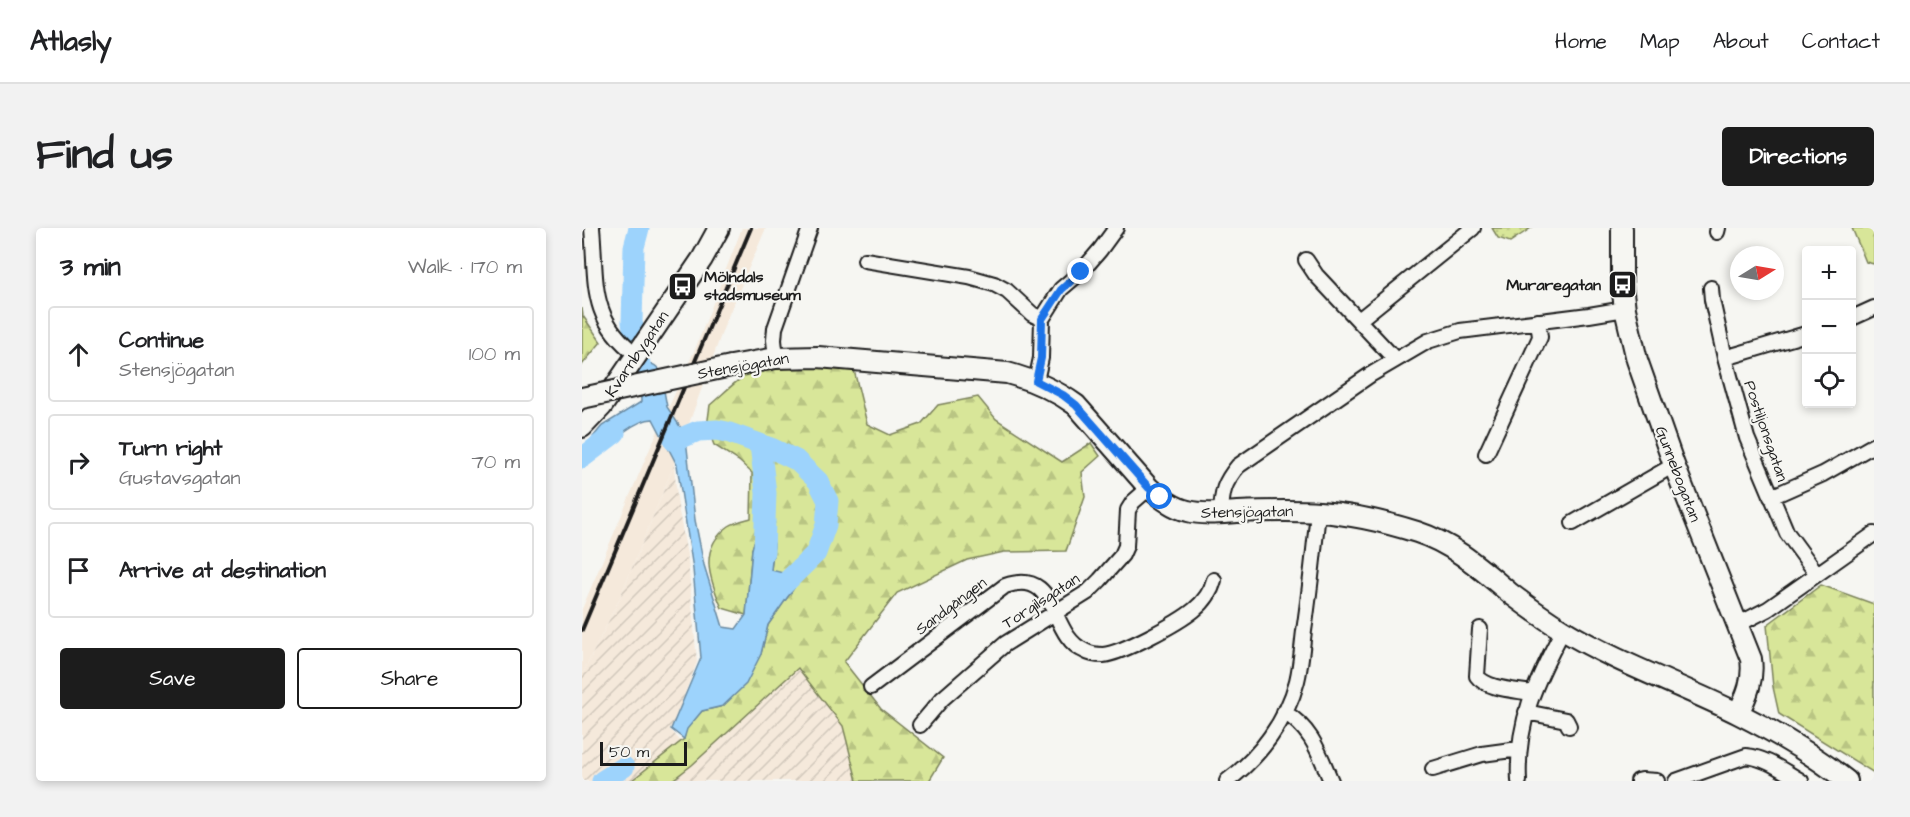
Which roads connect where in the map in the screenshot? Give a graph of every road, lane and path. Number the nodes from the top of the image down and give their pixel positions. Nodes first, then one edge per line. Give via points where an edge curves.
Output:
1 (592, 228) edge
2 (719, 228) edge
3 (810, 228) edge
4 (1116, 228) edge
5 (1473, 228) edge
6 (1622, 228) edge
7 (865, 260) dead end
8 (1306, 260) dead end
9 (1711, 288) dead end
10 (1874, 308) edge
11 (1624, 309) junction
12 (1856, 316) edge
13 (1042, 319) junction
14 (1359, 320) junction
15 (1538, 321) junction
16 (1802, 334) edge
17 (635, 350) junction
18 (776, 358) junction
19 (1725, 358) junction
20 (1394, 361) junction
21 (1036, 381) junction
22 (582, 398) edge
23 (587, 423) edge
24 (1874, 445) edge
25 (1486, 454) dead end
26 (1674, 465) junction
27 (1149, 488) junction
28 (1771, 497) junction
29 (1318, 512) junction
30 (1221, 513) junction
31 (1574, 523) dead end
32 (1874, 534) edge
33 (1817, 574) junction
34 (1214, 580) dead end
35 (1055, 612) junction
36 (1737, 625) junction
37 (1480, 629) dead end
38 (1563, 630) junction
39 (871, 687) dead end
40 (1531, 693) junction
41 (1284, 712) junction
42 (1526, 712) junction
43 (1737, 713) junction
44 (920, 724) dead end
45 (1569, 726) dead end
46 (1519, 749) junction
47 (1434, 769) dead end
48 (1227, 781) edge
49 (1331, 781) edge
50 (1519, 781) edge
51 (1638, 781) edge
52 (1657, 781) edge
53 (1676, 781) edge
54 (1801, 781) edge
55 (1847, 781) edge

1 - 17 street via 598,303 615,335
2 - 17 street, Kvarnbygatan via 702,259
3 - 18 street via 775,328
4 - 13 street via 1081,272 1061,290
5 - 14 street
6 - 11 street, Gunnebogatan
7 - 13 street via 994,284
8 - 14 street
9 - 19 street, Postiljonsgatan
10 - 12 street
11 - 15 street
11 - 26 street, Gunnebogatan via 1637,360
13 - 21 street
14 - 20 street
15 - 20 street via 1444,335
15 - 25 street via 1540,338
16 - 19 street
17 - 23 street, Kvarnbygatan
18 - 21 street, Stensjögatan via 818,357 1007,373
18 - 22 street, Stensjögatan, bridge
19 - 28 street, Postiljonsgatan via 1747,438
20 - 30 street via 1238,466 1224,487
21 - 27 street, Stensjögatan via 1076,405
24 - 28 street
26 - 31 street
26 - 36 street, Gunnebogatan
27 - 30 street, Stensjögatan via 1181,509
27 - 35 street, Torgilsgatan via 1128,510 1122,555 1088,592
28 - 33 street, Postiljonsgatan via 1787,533
29 - 30 street, Stensjögatan
29 - 38 street, Stensjögatan via 1369,519 1444,543
29 - 41 street via 1296,682
32 - 33 street
33 - 36 street via 1768,609
34 - 35 street, Sandgången via 1202,602 1177,622 1103,655 1076,646
35 - 39 street, Sandgången via 1035,585 1022,582 1005,586
35 - 44 street, Torgilsgatan via 984,661
36 - 43 street, Gunnebogatan via 1752,667 1748,692
37 - 40 street via 1480,680
38 - 40 street
38 - 43 street, Stensjögatan via 1634,668
40 - 42 street
41 - 48 street via 1253,760
41 - 49 street via 1310,736
42 - 45 street via 1566,720
42 - 46 street
43 - 55 street, Stensjögatan via 1781,736
46 - 47 street via 1482,753
46 - 50 street
51 - 52 street
53 - 54 street via 1746,756 1767,762

